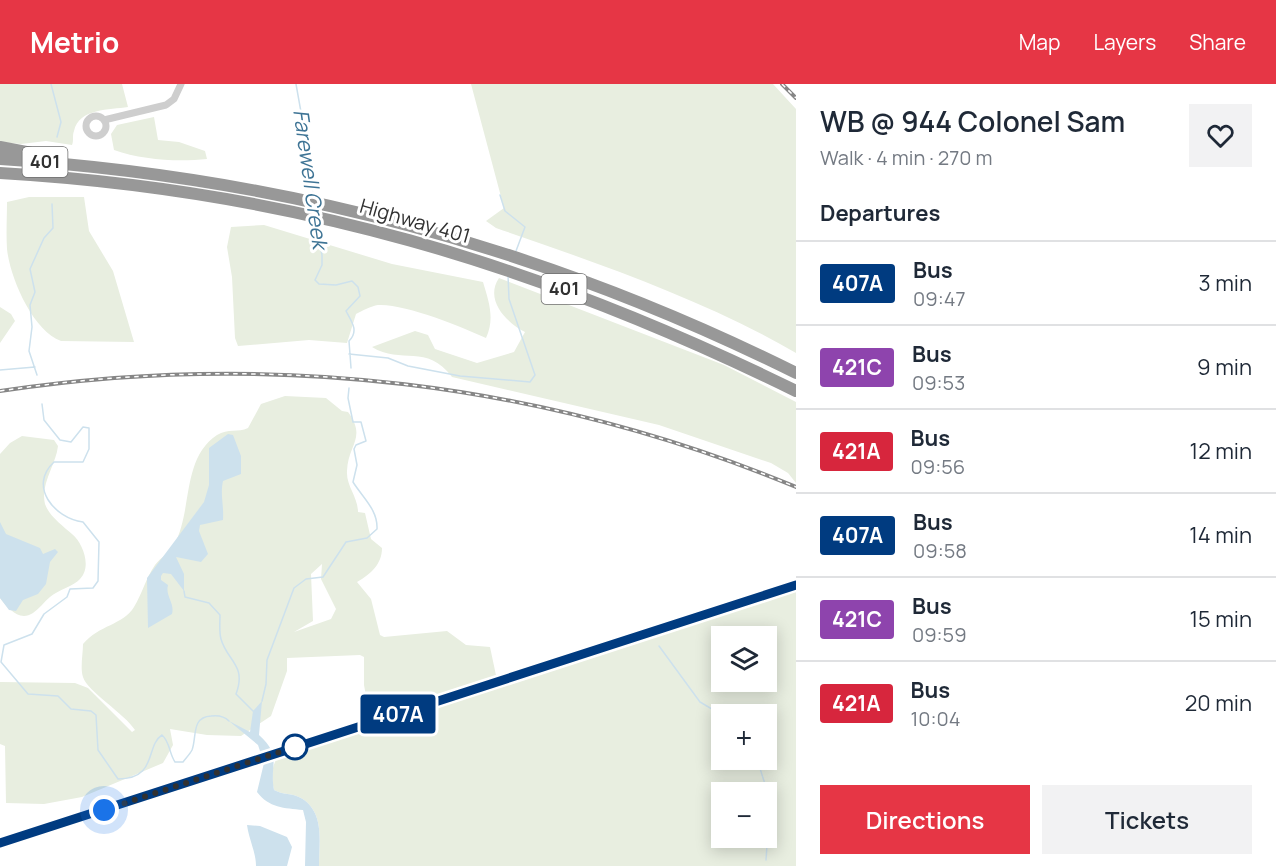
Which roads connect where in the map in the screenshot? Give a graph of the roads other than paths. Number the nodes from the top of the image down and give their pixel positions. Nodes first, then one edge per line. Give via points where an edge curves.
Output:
1 (181, 84) edge
2 (104, 120) dead end
3 (0, 147) edge
4 (0, 159) edge
5 (90, 165) junction
6 (0, 173) edge
7 (796, 373) edge
8 (796, 391) edge
9 (796, 585) edge
10 (0, 843) edge

1 - 2 street via 174,99 166,105
3 - 5 highway
4 - 5 highway, Highway 401 / 401
5 - 7 highway, Highway 401 / 401 via 209,180 324,203 444,234 532,262 710,330
6 - 8 highway, Highway 401 / 401 via 114,181 214,195 321,216 451,250 579,294
9 - 10 street

